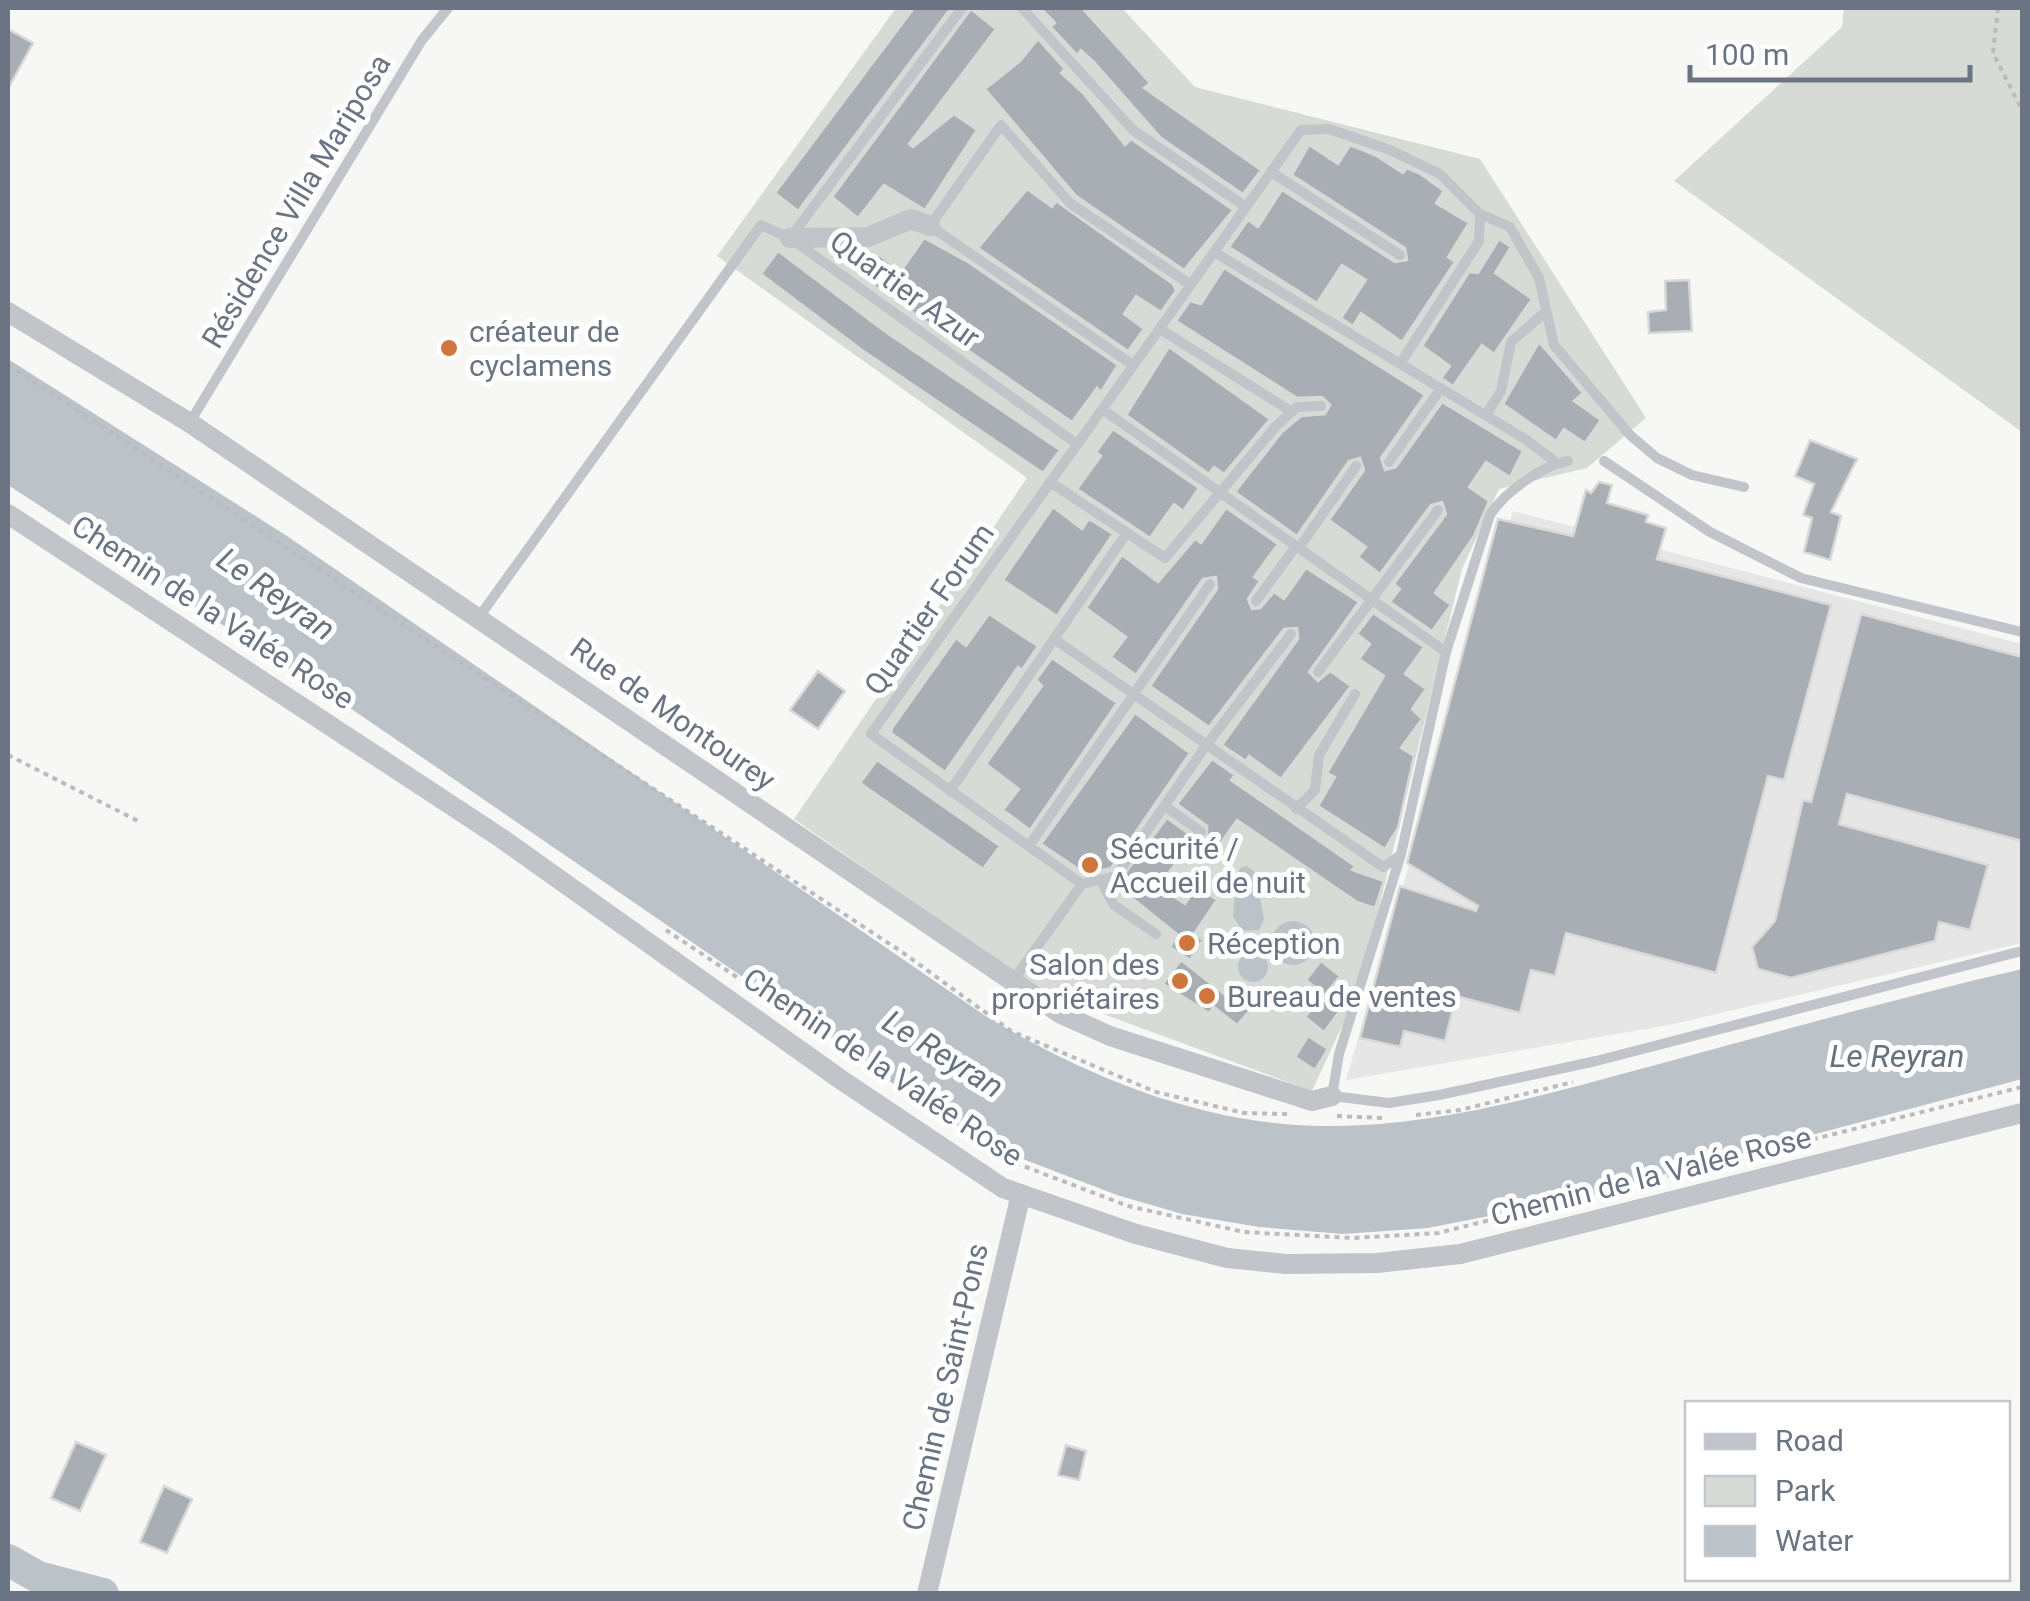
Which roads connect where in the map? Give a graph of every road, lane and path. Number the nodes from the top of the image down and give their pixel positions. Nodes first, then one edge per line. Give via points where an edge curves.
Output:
1 (448, 8) edge
2 (962, 8) edge
3 (1022, 8) edge
4 (1998, 8) edge
5 (2022, 110) edge
6 (1271, 172) junction
7 (1246, 206) junction
8 (1480, 214) junction
9 (930, 226) junction
10 (790, 238) junction
11 (1214, 252) junction
12 (1400, 255) dead end
13 (1191, 285) junction
14 (8, 312) edge
15 (1544, 314) junction
16 (1160, 328) junction
17 (1400, 364) junction
18 (8, 365) edge
19 (1134, 365) junction
20 (1441, 388) junction
21 (1321, 406) dead end
22 (1102, 409) junction
23 (1292, 412) junction
24 (1486, 416) junction
25 (190, 423) junction
26 (1078, 444) junction
27 (1604, 461) dead end
28 (1389, 462) dead end
29 (1356, 466) dead end
30 (1050, 482) junction
31 (1744, 487) dead end
32 (1221, 493) junction
33 (1438, 510) dead end
34 (8, 514) edge
35 (1126, 534) junction
36 (1298, 547) junction
37 (1210, 584) dead end
38 (165, 592) dead end
39 (1370, 598) junction
40 (1256, 601) dead end
41 (197, 613) dead end
42 (480, 616) junction
43 (2022, 632) edge
44 (1291, 634) dead end
45 (1057, 642) junction
46 (1446, 652) junction
47 (1318, 672) dead end
48 (1133, 694) junction
49 (1355, 694) dead end
50 (1205, 748) junction
51 (8, 754) edge
52 (950, 791) junction
53 (1165, 806) junction
54 (1296, 809) junction
55 (142, 823) dead end
56 (1202, 832) dead end
57 (1029, 846) junction
58 (1401, 854) junction
59 (1102, 883) junction
60 (1082, 884) junction
61 (657, 923) dead end
62 (1156, 934) dead end
63 (2022, 952) edge
64 (1011, 983) junction
65 (1578, 1081) dead end
66 (2022, 1087) edge
67 (1333, 1106) junction
68 (2022, 1113) edge
69 (1298, 1115) dead end
70 (1406, 1116) dead end
71 (1388, 1118) dead end
72 (1021, 1194) junction
73 (928, 1594) edge

1 - 25 lane, Résidence Villa Mariposa via 422,40
2 - 10 lane, Quartier Azur
3 - 7 lane via 1133,130
4 - 5 path via 1992,52
6 - 7 lane, Quartier Forum
6 - 8 lane, Quartier Forum via 1301,130 1329,128 1440,174
6 - 12 lane
7 - 11 lane, Quartier Forum
8 - 15 lane via 1510,227 1528,255
8 - 17 lane via 1479,241
9 - 10 street via 911,219 868,237
9 - 13 lane via 1001,124 1070,203
9 - 19 lane
10 - 26 lane, Quartier Azur
10 - 42 lane via 761,225
11 - 13 lane, Quartier Forum
11 - 17 lane
13 - 16 lane, Quartier Forum
14 - 25 street, Rue de Montourey
15 - 24 lane via 1511,342 1501,391
15 - 31 lane via 1554,346 1630,435 1692,475
16 - 19 lane, Quartier Forum
16 - 23 lane
17 - 20 lane
18 - 69 path via 886,941 1011,1031 1156,1092 1244,1113
19 - 22 lane, Quartier Forum
20 - 24 lane
20 - 28 lane
21 - 23 lane
22 - 26 lane, Quartier Forum
22 - 32 lane
23 - 32 lane
24 - 46 lane via 1563,462 1501,499 1490,515
25 - 42 street, Rue de Montourey
26 - 30 lane, Quartier Forum
27 - 43 lane via 1710,532 1802,578
29 - 36 lane
30 - 35 lane
30 - 52 lane, Quartier Forum via 870,734
32 - 35 lane via 1165,558
32 - 36 lane
33 - 39 lane
34 - 72 street, Chemin de la Valée Rose via 485,828 856,1090
35 - 45 lane
36 - 39 lane
36 - 40 lane
37 - 48 lane
38 - 41 path
39 - 46 lane
39 - 47 lane
42 - 64 street, Rue de Montourey
44 - 50 lane
45 - 48 lane
45 - 52 lane
46 - 58 lane
48 - 50 lane
48 - 57 lane
49 - 54 lane via 1318,754 1315,790
50 - 53 lane
50 - 54 lane
51 - 55 path
52 - 57 lane, Quartier Forum
53 - 56 lane
53 - 59 lane via 1116,876
54 - 58 lane via 1383,867
57 - 60 lane, Quartier Forum
58 - 67 lane via 1339,1054
59 - 60 lane
59 - 62 lane via 1114,904
60 - 64 lane
61 - 66 path via 1018,1164 1128,1206 1244,1232 1438,1234
63 - 67 lane via 1596,1061 1439,1096
64 - 67 street, Rue de Montourey via 1110,1036
65 - 70 path
67 - 71 path
68 - 72 street, Chemin de la Valée Rose via 1478,1250 1377,1263 1226,1258
72 - 73 street, Chemin de Saint-Pons

